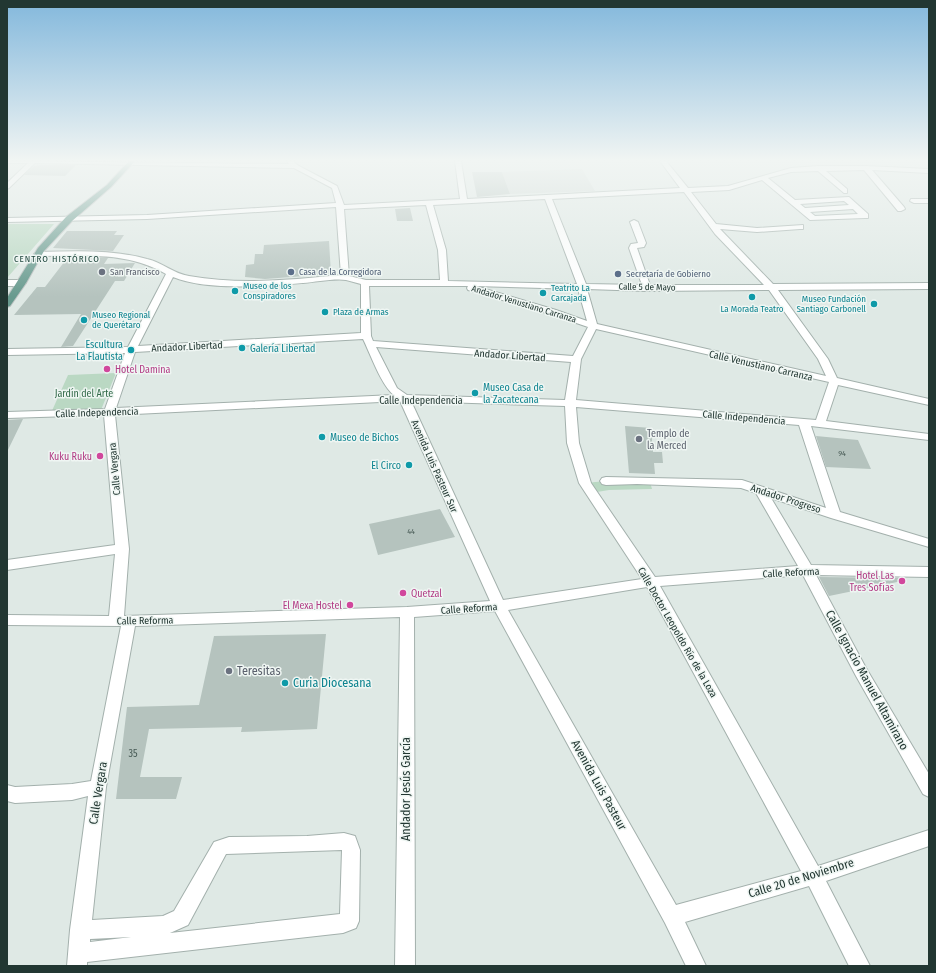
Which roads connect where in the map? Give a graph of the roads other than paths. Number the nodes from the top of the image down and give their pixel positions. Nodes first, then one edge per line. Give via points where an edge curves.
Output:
1 (84, 206) edge
2 (332, 206) edge
3 (340, 206) edge
4 (430, 206) edge
5 (551, 206) edge
6 (698, 206) edge
7 (799, 206) edge
8 (899, 206) edge
9 (855, 207) joint
10 (901, 209) dead end
11 (803, 210) junction
12 (69, 219) junction
13 (7, 220) edge
14 (634, 222) dead end
15 (714, 226) junction
16 (800, 227) dead end
17 (38, 254) junction
18 (169, 274) junction
19 (345, 277) junction
20 (22, 282) junction
21 (7, 283) edge
22 (365, 283) junction
23 (444, 283) junction
24 (455, 283) junction
25 (582, 286) junction
26 (929, 286) edge
27 (647, 288) junction
28 (772, 288) junction
29 (8, 301) edge
30 (593, 326) junction
31 (368, 340) junction
32 (131, 350) junction
33 (7, 352) edge
34 (576, 359) junction
35 (834, 382) junction
36 (404, 398) junction
37 (929, 402) edge
38 (570, 403) junction
39 (109, 412) junction
40 (7, 415) edge
41 (804, 422) junction
42 (820, 424) junction
43 (929, 437) edge
44 (606, 481) dead end
45 (760, 489) junction
46 (835, 514) junction
47 (929, 543) edge
48 (122, 549) junction
49 (7, 565) edge
50 (807, 570) junction
51 (929, 572) edge
52 (651, 582) junction
53 (499, 606) junction
54 (407, 612) junction
55 (7, 620) edge
56 (122, 621) junction
57 (98, 786) junction
58 (929, 789) edge
59 (7, 794) edge
60 (929, 838) edge
61 (814, 876) junction
62 (672, 916) junction
63 (80, 930) junction
64 (78, 959) edge
65 (405, 966) edge
66 (696, 966) edge
67 (860, 966) edge

1 - 12 main road
2 - 12 street
3 - 19 street
4 - 23 street via 442,250
5 - 25 street
6 - 15 street
7 - 11 street
8 - 10 street
9 - 11 street
9 - 11 street via 865,216 813,218
12 - 13 street
12 - 17 main road
14 - 27 street via 642,243 633,248
15 - 16 street via 757,230
15 - 28 street
17 - 18 street via 115,254 145,260
17 - 20 main road
18 - 19 street via 185,279 241,284
18 - 32 street
19 - 22 street, Calle 5 de Mayo
20 - 21 street
20 - 29 main road
22 - 23 street, Calle 5 de Mayo
22 - 31 street, Avenida Luis Pasteur Sur
23 - 24 street, Calle 5 de Mayo
24 - 25 street, Calle 5 de Mayo
24 - 30 street, Andador Venustiano Carranza
25 - 27 street, Calle 5 de Mayo
25 - 30 street
26 - 28 street, Calle 5 de Mayo
27 - 28 street, Calle 5 de Mayo
28 - 35 street via 823,359
30 - 34 street, Calle Doctor Leopoldo Río de la Loza
30 - 35 street, Calle Venustiano Carranza
31 - 32 street, Andador Libertad
31 - 34 street, Andador Libertad
31 - 36 street, Avenida Luis Pasteur Sur via 393,390
32 - 33 street, Andador Libertad
32 - 39 street
34 - 38 street, Calle Doctor Leopoldo Río de la Loza
35 - 37 street, Calle Venustiano Carranza
35 - 42 street
36 - 38 street, Calle Independencia
36 - 39 street, Calle Independencia
36 - 53 street, Avenida Luis Pasteur Sur
38 - 41 street, Calle Independencia
38 - 52 street, Calle Doctor Leopoldo Río de la Loza via 573,443 585,483
39 - 40 street, Calle Independencia
39 - 48 street, Calle Vergara
41 - 42 street, Calle Independencia
41 - 46 street
42 - 43 street, Calle Independencia
44 - 45 street, Andador Progreso via 742,484
45 - 46 street, Andador Progreso
45 - 50 street, Calle Ignacio Manuel Altamirano
46 - 47 street, Andador Progreso
48 - 49 street
48 - 56 street, Calle Vergara
50 - 51 street, Calle Reforma
50 - 52 street, Calle Reforma
50 - 58 street, Calle Ignacio Manuel Altamirano via 861,672
52 - 53 street, Calle Reforma
52 - 61 street, Calle Doctor Leopoldo Río de la Loza
53 - 54 street, Calle Reforma
53 - 62 street, Avenida Luis Pasteur
54 - 56 street, Calle Reforma
54 - 65 street, Andador Jesús García
55 - 56 street, Calle Reforma
56 - 57 street, Calle Vergara
57 - 59 street via 72,792
57 - 63 street, Calle Vergara
60 - 61 street, Calle 20 de Noviembre
61 - 62 street, Calle 20 de Noviembre
61 - 67 street, Calle Doctor Leopoldo Río de la Loza
62 - 66 street, Avenida Luis Pasteur
63 - 64 street, Calle Vergara
63 - 64 street via 163,926 181,918 220,848 229,845 344,841 349,842 352,850 349,921

